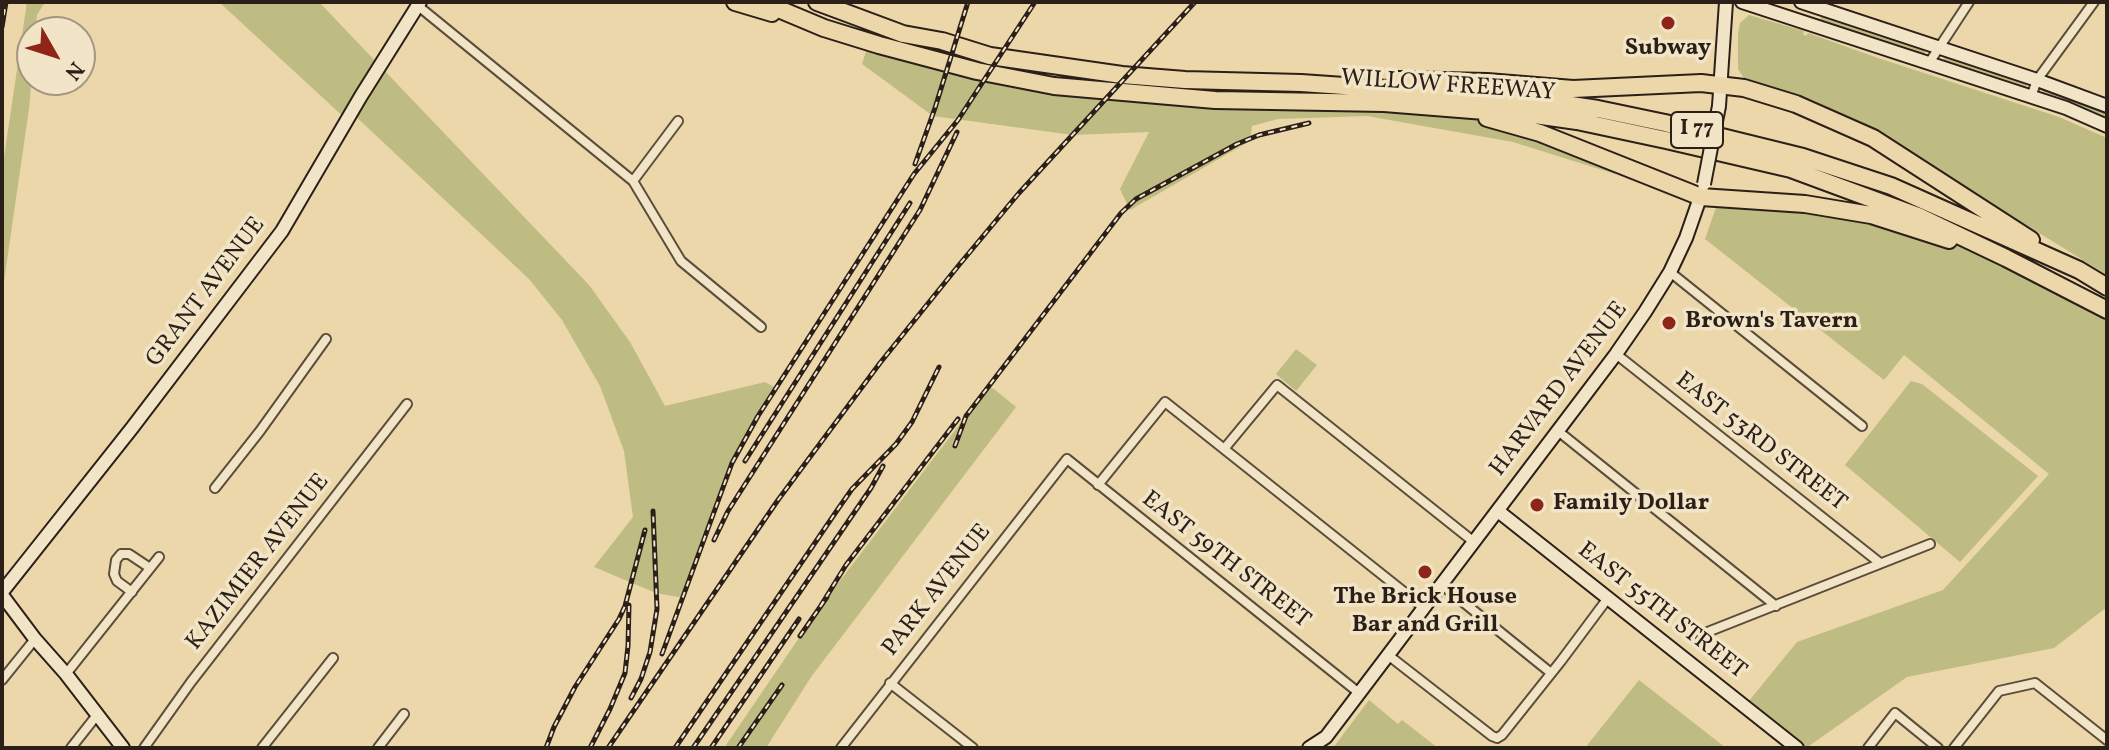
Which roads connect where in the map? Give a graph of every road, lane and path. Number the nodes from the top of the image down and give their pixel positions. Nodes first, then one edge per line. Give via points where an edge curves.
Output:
1 (735, 2) edge
2 (762, 2) edge
3 (817, 2) edge
4 (847, 2) edge
5 (1726, 2) edge
6 (1742, 2) edge
7 (1801, 2) edge
8 (1969, 2) edge
9 (2094, 2) edge
10 (419, 4) edge
11 (1820, 5) edge
12 (1811, 23) junction
13 (824, 28) junction
14 (903, 34) junction
15 (1937, 48) junction
16 (1929, 63) junction
17 (2037, 80) junction
18 (1301, 83) junction
19 (1720, 85) junction
20 (2031, 97) junction
21 (2107, 106) edge
22 (1451, 108) junction
23 (678, 121) dead end
24 (2107, 126) edge
25 (633, 181) junction
26 (1702, 190) junction
27 (2006, 258) junction
28 (2079, 270) junction
29 (1670, 272) junction
30 (2107, 287) edge
31 (2107, 310) edge
32 (761, 327) dead end
33 (326, 339) dead end
34 (1616, 354) junction
35 (407, 404) dead end
36 (1862, 426) dead end
37 (1558, 431) junction
38 (1224, 449) junction
39 (1067, 459) joint
40 (1098, 485) junction
41 (215, 488) dead end
42 (1498, 511) junction
43 (1474, 542) junction
44 (1930, 544) dead end
45 (159, 557) dead end
46 (1880, 563) junction
47 (150, 568) junction
48 (20, 570) junction
49 (2, 576) edge
50 (1442, 585) junction
51 (132, 592) junction
52 (2, 594) edge
53 (1608, 598) junction
54 (1776, 606) junction
55 (1424, 608) junction
56 (35, 639) junction
57 (1701, 639) dead end
58 (1388, 655) junction
59 (333, 658) dead end
60 (1551, 673) junction
61 (66, 674) junction
62 (2, 680) edge
63 (890, 683) junction
64 (1359, 693) junction
65 (404, 714) dead end
66 (97, 715) junction
67 (2107, 740) edge
68 (971, 747) edge
69 (71, 748) edge
70 (123, 748) edge
71 (144, 748) edge
72 (262, 748) edge
73 (378, 748) edge
74 (841, 748) edge
75 (1309, 748) edge
76 (1797, 748) edge
77 (1868, 748) edge
78 (1938, 748) edge
79 (1954, 748) edge

1 - 13 highway
2 - 13 highway, WILLOW FREEWAY / I 77
3 - 14 highway, WILLOW FREEWAY / I 77
4 - 14 highway
5 - 19 street, HARVARD AVENUE
6 - 12 street
7 - 11 street
8 - 15 street
9 - 17 street
10 - 25 street
10 - 48 street, GRANT AVENUE via 282,231
11 - 12 street
11 - 15 street
12 - 16 street
13 - 22 highway, WILLOW FREEWAY / I 77 via 977,71 1054,86 1215,100
14 - 18 highway, WILLOW FREEWAY / I 77 via 990,56 1122,75
15 - 16 street
15 - 17 street
16 - 20 street
17 - 20 street
17 - 21 street
18 - 19 highway via 1412,80 1573,89
18 - 28 highway, WILLOW FREEWAY / I 77 via 1531,99 1681,126 1891,186
19 - 26 street, HARVARD AVENUE, bridge
19 - 28 highway via 1796,104 1873,138
20 - 24 street
22 - 26 highway
22 - 27 highway, WILLOW FREEWAY / I 77 via 1577,121 1791,169 1918,216
23 - 25 street
25 - 32 street via 681,261
26 - 27 highway via 1871,215
26 - 29 street, HARVARD AVENUE
27 - 31 highway, WILLOW FREEWAY / I 77
28 - 30 highway, WILLOW FREEWAY / I 77
29 - 34 street, HARVARD AVENUE
29 - 36 street
33 - 41 street
34 - 37 street, HARVARD AVENUE
34 - 46 street, EAST 53RD STREET
35 - 71 street, KAZIMIER AVENUE
37 - 42 street, HARVARD AVENUE
37 - 54 street
38 - 40 street via 1165,402
38 - 43 street via 1277,385
38 - 55 street
39 - 40 street, EAST 59TH STREET
39 - 63 street, PARK AVENUE
40 - 64 street, EAST 59TH STREET
42 - 43 street, HARVARD AVENUE
42 - 53 street, EAST 55TH STREET
43 - 50 street, HARVARD AVENUE
44 - 46 street
45 - 47 street
46 - 54 street
47 - 51 street
47 - 51 street via 129,554 116,560 117,581
48 - 49 street
48 - 52 street, GRANT AVENUE
50 - 55 street, HARVARD AVENUE
50 - 60 street
51 - 61 street
52 - 56 street
53 - 60 street
53 - 76 street, EAST 55TH STREET
54 - 57 street
55 - 58 street, HARVARD AVENUE
56 - 61 street
56 - 62 street
58 - 60 street via 1497,738
58 - 64 street, HARVARD AVENUE
59 - 72 street
61 - 66 street
63 - 68 street
63 - 74 street, PARK AVENUE
64 - 75 street, HARVARD AVENUE via 1326,737
65 - 73 street
66 - 69 street
66 - 70 street
67 - 79 street via 2035,683 1999,691
77 - 78 street via 1895,713

